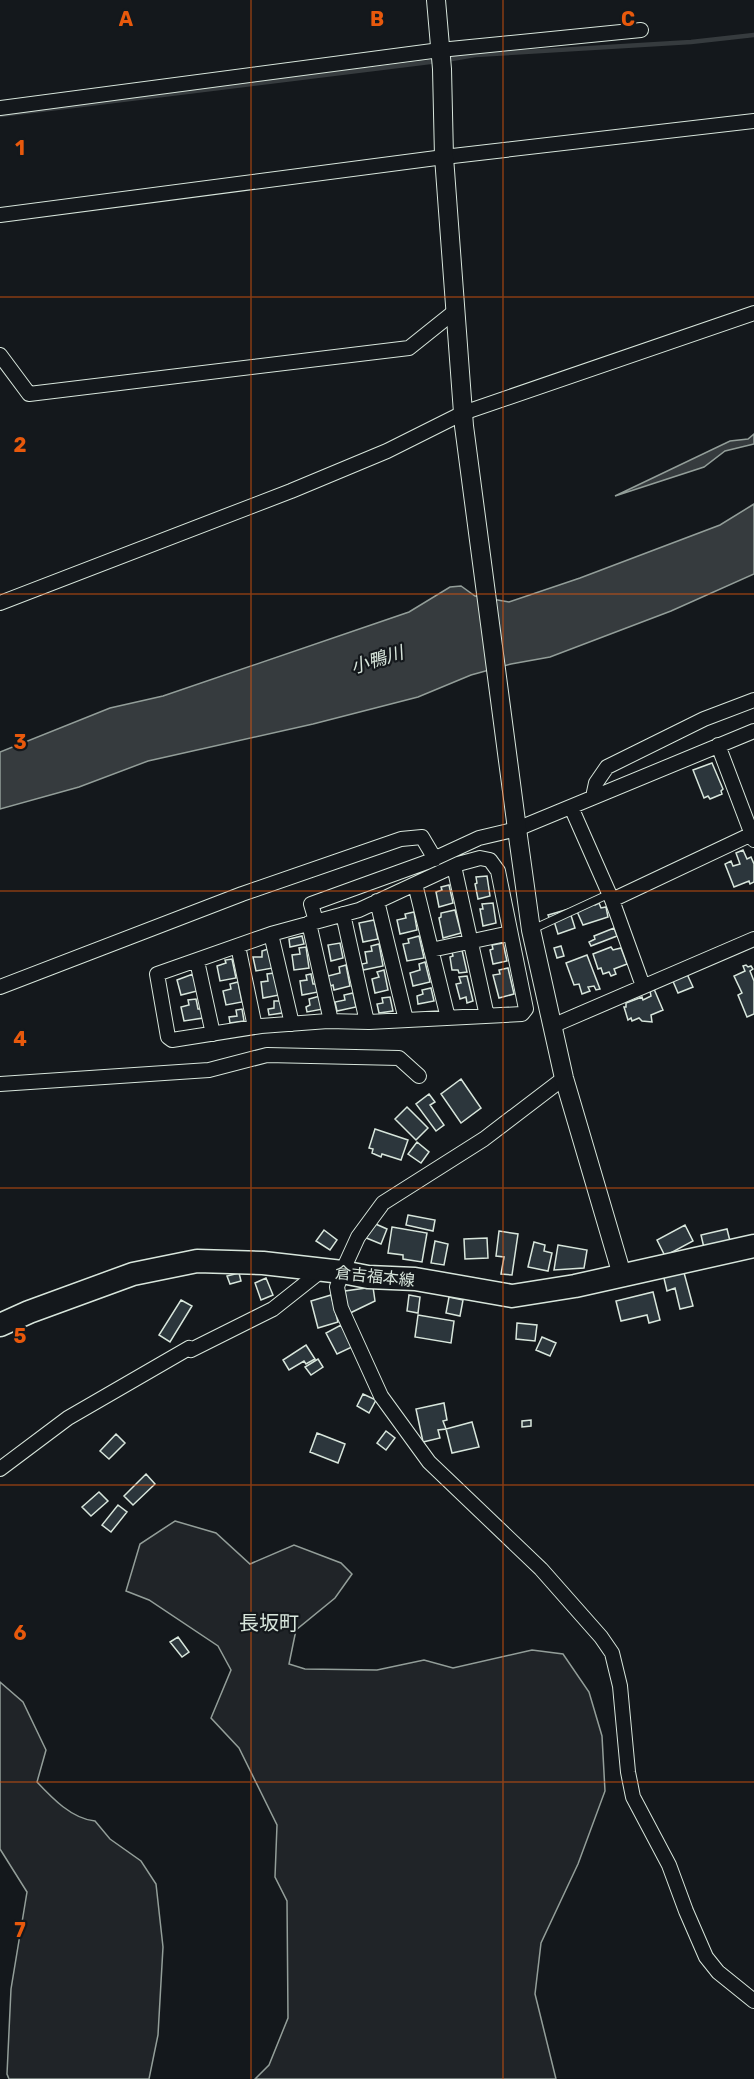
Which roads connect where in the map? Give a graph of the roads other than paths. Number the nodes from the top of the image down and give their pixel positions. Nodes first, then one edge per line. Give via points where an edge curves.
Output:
1 (436, 0) edge
2 (641, 30) dead end
3 (441, 58) junction
4 (0, 108) edge
5 (754, 121) edge
6 (444, 157) junction
7 (0, 215) edge
8 (454, 312) junction
9 (754, 313) edge
10 (0, 355) edge
11 (464, 419) junction
12 (4, 599) edge
13 (754, 700) edge
14 (754, 731) edge
15 (718, 745) junction
16 (593, 797) junction
17 (571, 807) junction
18 (517, 829) junction
19 (753, 836) edge
20 (435, 859) junction
21 (454, 866) junction
22 (415, 884) junction
23 (611, 897) junction
24 (377, 902) junction
25 (343, 914) junction
26 (313, 922) junction
27 (531, 930) junction
28 (510, 933) junction
29 (272, 934) junction
30 (754, 939) edge
31 (471, 941) junction
32 (238, 946) junction
33 (431, 950) junction
34 (197, 961) junction
35 (643, 986) junction
36 (0, 987) edge
37 (487, 1016) junction
38 (448, 1018) junction
39 (406, 1020) junction
40 (331, 1021) junction
41 (367, 1022) junction
42 (292, 1024) junction
43 (552, 1026) junction
44 (255, 1027) junction
45 (213, 1034) junction
46 (419, 1076) dead end
47 (564, 1078) junction
48 (0, 1084) edge
49 (754, 1246) edge
50 (331, 1271) junction
51 (622, 1275) junction
52 (0, 1325) edge
53 (0, 1469) edge
54 (754, 2001) edge

1 - 3 street
2 - 3 street
3 - 4 street
3 - 6 street
5 - 6 street
6 - 7 street
6 - 8 street
8 - 10 street via 409,348 29,394
8 - 11 street
9 - 11 street
11 - 12 street via 291,491
11 - 18 street
13 - 16 street via 704,719 607,767 596,783
14 - 15 street
15 - 16 street
15 - 19 street
16 - 17 street
17 - 18 street
17 - 23 street
18 - 20 street via 479,838
18 - 27 street
19 - 23 street
20 - 26 street via 311,904
20 - 36 street via 422,837 401,839 242,894
21 - 22 street
21 - 28 street via 480,858 490,860 498,871
21 - 31 street
22 - 24 street
22 - 33 street
23 - 27 lane
23 - 35 street
24 - 25 street
24 - 39 street
25 - 26 street
25 - 41 street
26 - 29 street
26 - 40 street
27 - 43 street
28 - 31 street
28 - 37 street via 526,1009 522,1014
29 - 32 street
29 - 42 street
30 - 35 street
31 - 33 street
31 - 37 street
32 - 34 street
32 - 44 street
33 - 38 street
34 - 45 street
34 - 45 street via 157,974 168,1037 172,1040
35 - 43 street
37 - 38 street
38 - 39 street
39 - 41 street
40 - 41 street
40 - 42 street
42 - 44 street
43 - 47 street
44 - 45 street
46 - 48 street via 399,1058 267,1056 209,1070
47 - 50 street via 484,1139 383,1203
47 - 51 street
49 - 51 main road, 倉吉福本線
50 - 51 main road, 倉吉福本線 via 415,1279 512,1296
50 - 52 main road, 倉吉福本線 via 197,1261 133,1274
50 - 53 street via 273,1309 189,1348 68,1418
50 - 54 street via 341,1308 381,1396 429,1462 541,1569 612,1653 620,1686 633,1797 669,1865 706,1957

